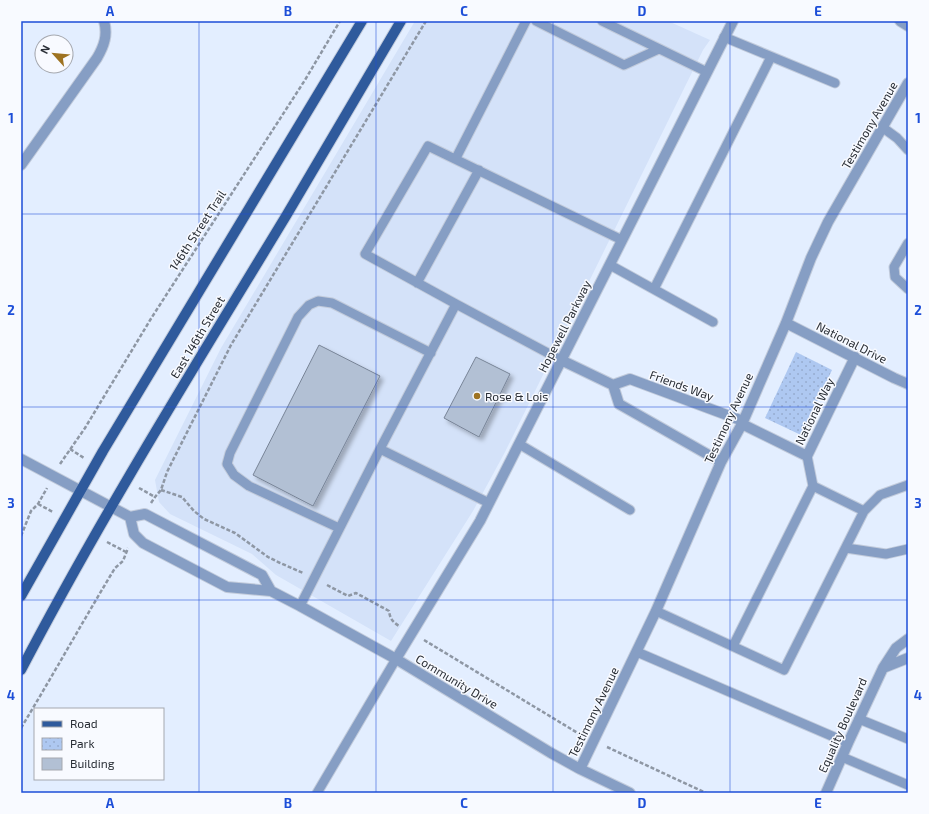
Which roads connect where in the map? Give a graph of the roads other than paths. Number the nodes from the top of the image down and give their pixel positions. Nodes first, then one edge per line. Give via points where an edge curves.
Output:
1 (104, 21) edge
2 (362, 21) edge
3 (401, 21) edge
4 (526, 21) edge
5 (536, 21) edge
6 (602, 21) edge
7 (733, 21) edge
8 (900, 21) edge
9 (908, 26) edge
10 (724, 37) junction
11 (659, 49) junction
12 (772, 57) junction
13 (707, 72) junction
14 (835, 83) dead end
15 (908, 83) edge
16 (882, 127) junction
17 (908, 150) edge
18 (456, 158) junction
19 (21, 165) edge
20 (479, 170) junction
21 (622, 240) junction
22 (908, 242) edge
23 (610, 265) junction
24 (417, 283) junction
25 (654, 289) junction
26 (908, 289) edge
27 (456, 304) junction
28 (713, 322) dead end
29 (786, 323) junction
30 (431, 353) junction
31 (855, 357) junction
32 (560, 360) junction
33 (908, 384) edge
34 (613, 385) junction
35 (742, 422) junction
36 (519, 444) junction
37 (380, 449) junction
38 (807, 456) junction
39 (21, 459) edge
40 (721, 462) junction
41 (908, 485) edge
42 (813, 486) junction
43 (80, 491) junction
44 (489, 503) junction
45 (111, 508) junction
46 (630, 510) dead end
47 (864, 511) junction
48 (130, 517) junction
49 (340, 528) junction
50 (846, 548) junction
51 (908, 549) edge
52 (271, 591) junction
53 (21, 596) edge
54 (300, 606) junction
55 (656, 611) junction
56 (908, 639) edge
57 (733, 646) junction
58 (637, 652) junction
59 (908, 658) edge
60 (396, 659) junction
61 (883, 668) junction
62 (21, 670) edge
63 (859, 719) junction
64 (908, 739) edge
65 (848, 743) junction
66 (842, 757) junction
67 (580, 769) junction
68 (908, 785) edge
69 (317, 793) edge
70 (630, 793) edge
71 (826, 793) edge

1 - 19 street via 106,38 97,58
2 - 43 main road, East 146th Street
3 - 45 main road, East 146th Street
4 - 18 lane
5 - 11 lane via 624,65
6 - 11 lane
7 - 10 street, Hopewell Parkway
8 - 9 street
10 - 12 lane
10 - 13 street, Hopewell Parkway
11 - 13 lane
12 - 14 lane
12 - 25 lane
13 - 21 street, Hopewell Parkway
15 - 16 street, Testimony Avenue
16 - 17 lane via 898,138
16 - 29 street, Testimony Avenue via 828,222
18 - 20 lane
18 - 24 lane via 428,146 365,254
20 - 21 lane
20 - 24 lane
21 - 23 street, Hopewell Parkway
22 - 26 lane via 894,267 895,277
23 - 25 lane
23 - 32 street, Hopewell Parkway
24 - 27 lane
25 - 28 lane
27 - 30 lane
27 - 32 lane
29 - 31 street, National Drive
29 - 35 street, Testimony Avenue
30 - 37 lane
30 - 49 lane via 332,303 318,301 309,305 300,314 230,453 227,464 234,475 249,486
31 - 33 street, National Drive
31 - 38 street, National Way
32 - 34 street
32 - 36 street, Hopewell Parkway
34 - 35 street, Friends Way via 630,379
34 - 40 street via 619,404
35 - 38 street, National Way
35 - 40 street, Testimony Avenue
36 - 44 street, Hopewell Parkway
36 - 46 lane
37 - 44 lane
37 - 49 lane
38 - 42 lane
39 - 43 street
40 - 55 street, Testimony Avenue
41 - 47 lane via 880,495
42 - 47 lane
42 - 57 lane
43 - 45 street
43 - 53 main road, East 146th Street
44 - 60 street, Hopewell Parkway
45 - 48 street
45 - 62 main road, East 146th Street
47 - 50 lane
48 - 52 street via 145,514 262,575
48 - 52 street, Community Drive via 134,534 143,542 227,587
49 - 54 lane
50 - 51 lane via 886,554
50 - 57 lane via 784,670
52 - 54 street, Community Drive
54 - 60 street, Community Drive
55 - 57 lane
55 - 58 street, Testimony Avenue
56 - 61 street, Equality Boulevard via 896,648
58 - 65 lane
58 - 67 street, Testimony Avenue
59 - 61 street
60 - 67 street, Community Drive
60 - 69 lane
61 - 63 street, Equality Boulevard
63 - 64 lane
63 - 65 street, Equality Boulevard
65 - 66 street, Equality Boulevard
66 - 68 lane
66 - 71 street, Equality Boulevard
67 - 70 street, Community Drive

